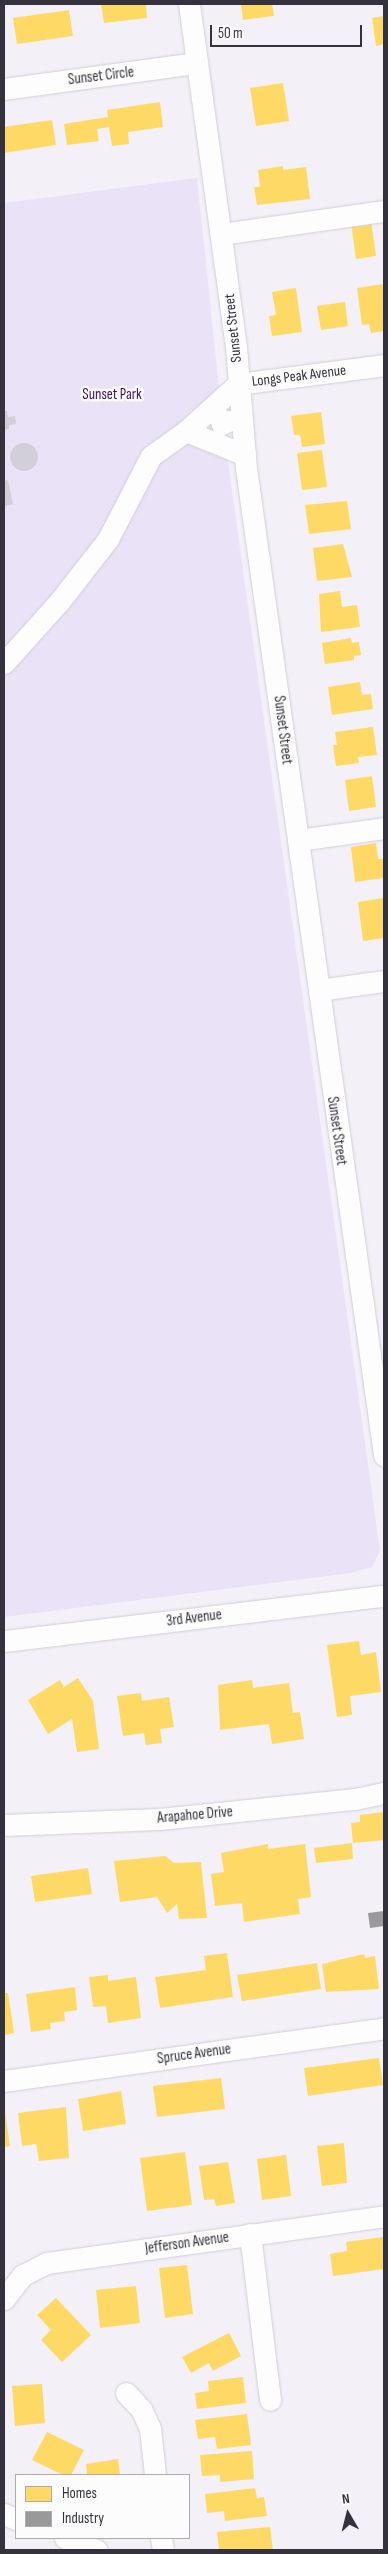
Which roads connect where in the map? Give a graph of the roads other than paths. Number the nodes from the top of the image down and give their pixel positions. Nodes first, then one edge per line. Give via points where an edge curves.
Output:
1 (189, 4) edge
2 (197, 63) junction
3 (4, 88) edge
4 (384, 211) edge
5 (222, 234) junction
6 (384, 365) edge
7 (238, 384) junction
8 (186, 431) junction
9 (245, 455) junction
10 (4, 663) edge
11 (384, 828) edge
12 (298, 840) junction
13 (384, 981) edge
14 (319, 990) junction
15 (383, 1445) edge
16 (384, 1596) edge
17 (4, 1641) edge
18 (384, 1793) edge
19 (4, 1825) edge
20 (384, 2028) edge
21 (4, 2081) edge
22 (384, 2216) edge
23 (250, 2234) junction
24 (4, 2299) edge
25 (126, 2393) dead end
26 (270, 2400) dead end
27 (155, 2474) edge
28 (68, 2539) edge
29 (97, 2550) edge

1 - 2 street, Sunset Street
2 - 3 street, Sunset Circle
2 - 5 street, Sunset Street
4 - 5 street
5 - 7 street, Sunset Street
6 - 7 street, Longs Peak Avenue
7 - 8 street, Longs Peak Avenue
7 - 9 street, Sunset Street
8 - 9 street
8 - 10 street, Longs Peak Avenue via 150,456 108,539 42,622
9 - 12 street, Sunset Street
11 - 12 street
12 - 14 street, Sunset Street
13 - 14 street
14 - 15 street, Sunset Street
16 - 17 street, 3rd Avenue
18 - 19 street, Arapahoe Drive via 355,1799 160,1819
20 - 21 street, Spruce Avenue
22 - 23 street, Jefferson Avenue
23 - 24 street, Jefferson Avenue via 47,2263 23,2275
23 - 26 street
25 - 27 street via 141,2409 150,2428
28 - 29 street

